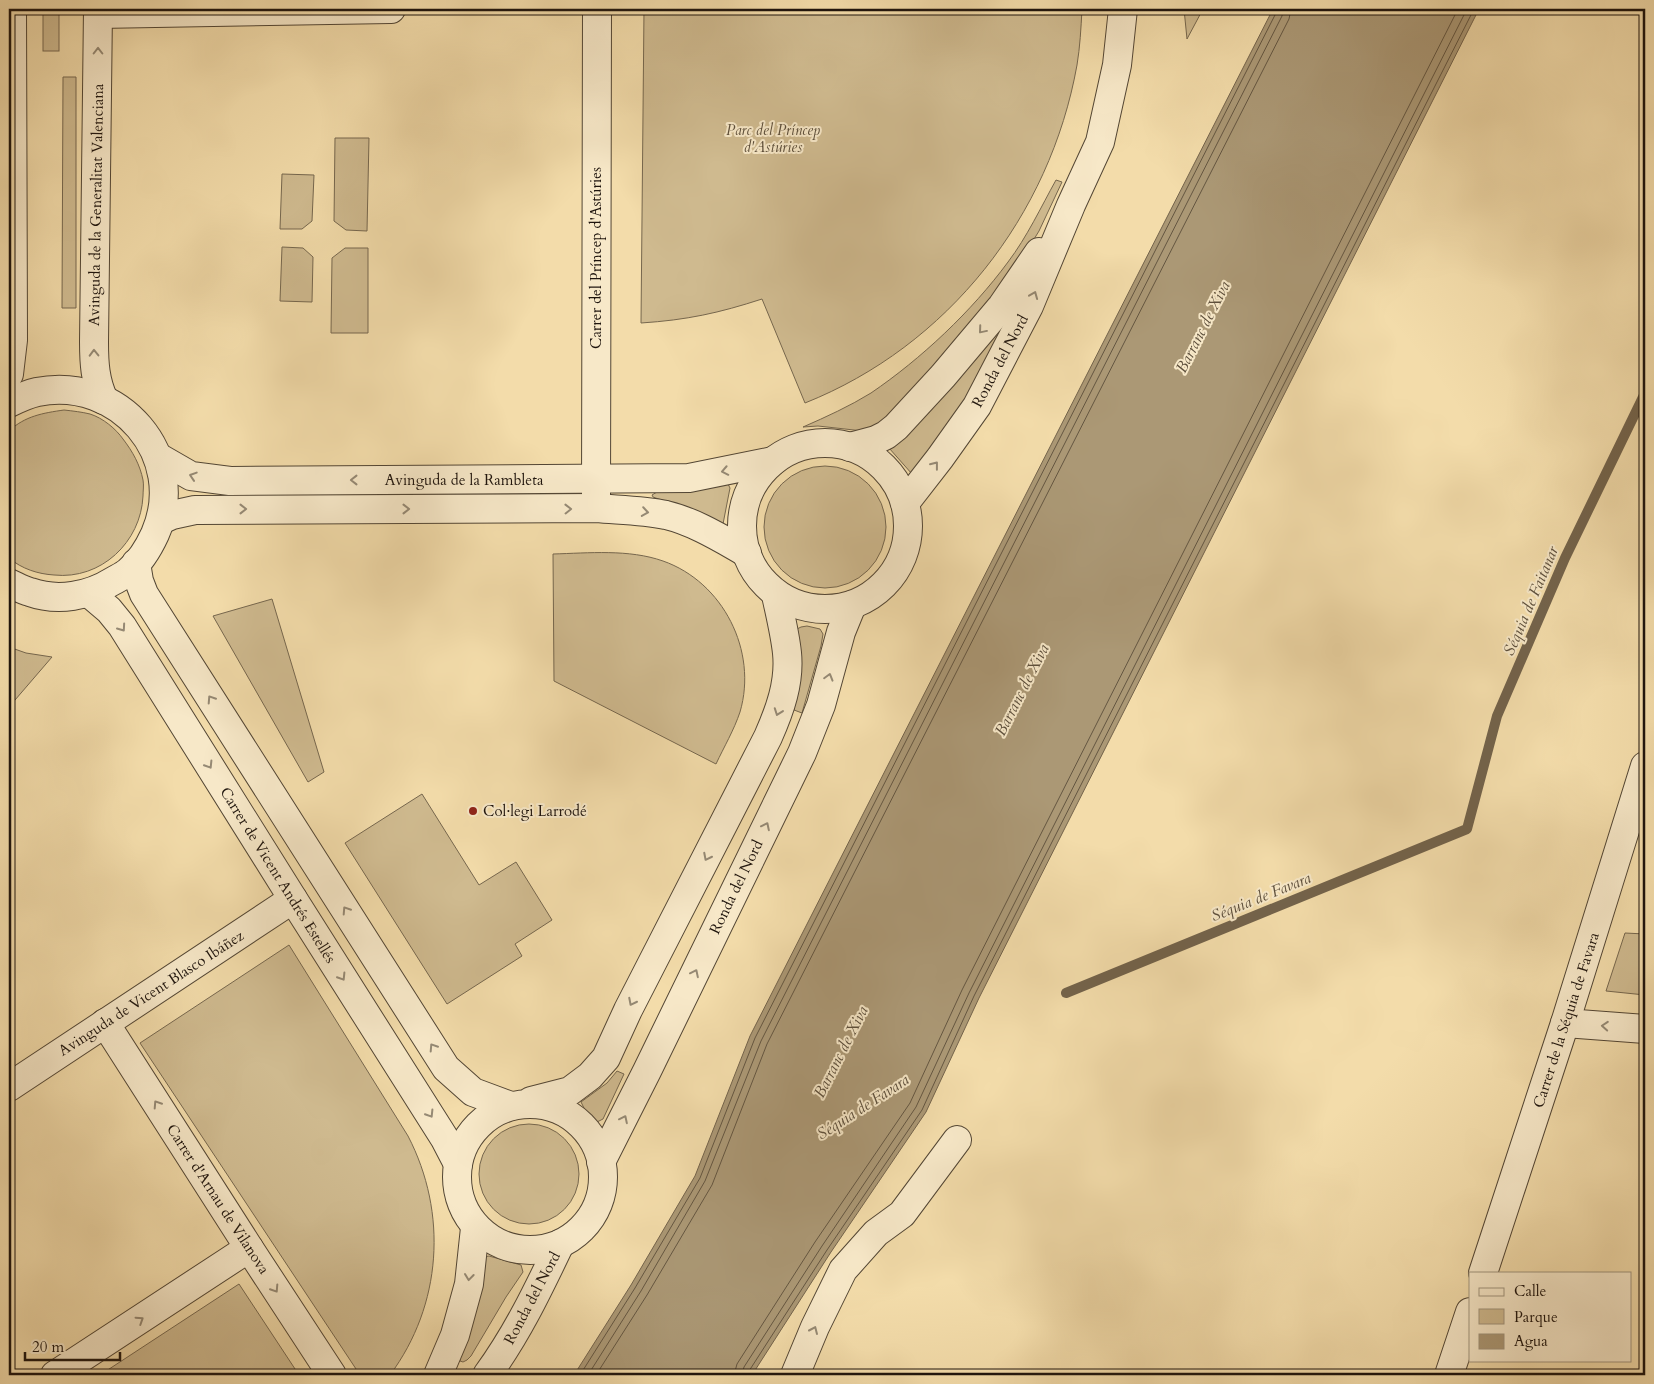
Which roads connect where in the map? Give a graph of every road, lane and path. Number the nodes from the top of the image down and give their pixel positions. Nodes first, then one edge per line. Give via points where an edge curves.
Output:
1 (391, 9) edge
2 (597, 9) edge
3 (1123, 9) edge
4 (11, 10) edge
5 (98, 11) edge
6 (1071, 205) junction
7 (9, 374) edge
8 (104, 400) junction
9 (9, 403) edge
10 (850, 447) junction
11 (158, 457) junction
12 (773, 461) junction
13 (596, 479) junction
14 (905, 503) junction
15 (596, 508) junction
16 (161, 520) junction
17 (747, 553) junction
18 (136, 563) junction
19 (9, 583) edge
20 (89, 593) junction
21 (776, 595) junction
22 (852, 605) junction
23 (1645, 766) edge
24 (1635, 835) edge
25 (293, 899) junction
26 (105, 1023) junction
27 (1565, 1023) junction
28 (1645, 1029) edge
29 (9, 1087) edge
30 (521, 1103) junction
31 (957, 1140) dead end
32 (602, 1162) junction
33 (458, 1164) junction
34 (475, 1228) junction
35 (560, 1244) junction
36 (249, 1248) junction
37 (1483, 1272) edge
38 (1469, 1315) edge
39 (55, 1375) edge
40 (332, 1375) edge
41 (438, 1375) edge
42 (487, 1375) edge
43 (795, 1375) edge
44 (1449, 1375) edge

1 - 5 street
2 - 13 street, Carrer del Príncep d'Astúries
3 - 6 street, Ronda del Nord via 1117,65 1100,142
4 - 7 street via 13,340
8 -> 5 street, Avinguda de la Generalitat Valenciana via 94,370
6 -> 10 street, Ronda del Nord via 1002,306 944,376 886,435
14 -> 6 street, Ronda del Nord via 977,406 1029,306
8 - 9 street via 65,390 36,392
8 - 11 street via 121,409 143,430
10 - 12 street via 810,444
10 - 14 street via 874,459 893,478
13 -> 11 street, Avinguda de la Rambleta via 230,481 191,476
11 - 16 street via 165,488
12 -> 13 street, Avinguda de la Rambleta via 689,478
12 - 17 street via 756,480 746,503 742,528
13 - 15 street, Carrer del Príncep d'Astúries
14 - 22 street via 908,528 904,553 892,576 874,594
16 -> 15 street, Avinguda de la Rambleta via 204,509
15 -> 17 street, Avinguda de la Rambleta via 668,516
16 - 18 street via 149,548
17 - 21 street via 755,570
18 - 20 street via 130,571
30 -> 18 street via 473,1092 446,1068 144,594
19 - 20 street via 30,593 54,597
20 -> 25 street, Carrer de Vicent Andrés Estellés via 122,626
21 - 22 street via 804,607 828,610
21 -> 30 street via 788,655 781,706 768,737 606,1058 570,1091
32 -> 22 street, Ronda del Nord via 802,753 821,705 841,632
23 - 24 street, Carrer de la Séquia de Favara
24 - 27 street, Carrer de la Séquia de Favara
25 - 26 street, Avinguda de Vicent Blasco Ibáñez
25 -> 33 street, Carrer de Vicent Andrés Estellés
26 - 29 street, Avinguda de Vicent Blasco Ibáñez
36 -> 26 street, Carrer d'Arnau de Vilanova
28 -> 27 street
27 - 37 street, Carrer de la Séquia de Favara
30 - 32 street via 559,1110 578,1122 594,1140
30 - 33 street via 492,1113 476,1126 464,1142
43 -> 31 street via 843,1270 876,1233 902,1214
32 - 35 street via 602,1187 596,1211 581,1231
33 - 34 street via 456,1184 461,1205
34 - 35 street via 491,1240 513,1249 537,1251
34 -> 41 street via 466,1292 455,1335
35 - 42 street, Ronda del Nord via 525,1317
39 -> 36 street
36 -> 40 street, Carrer d'Arnau de Vilanova
38 - 44 street

